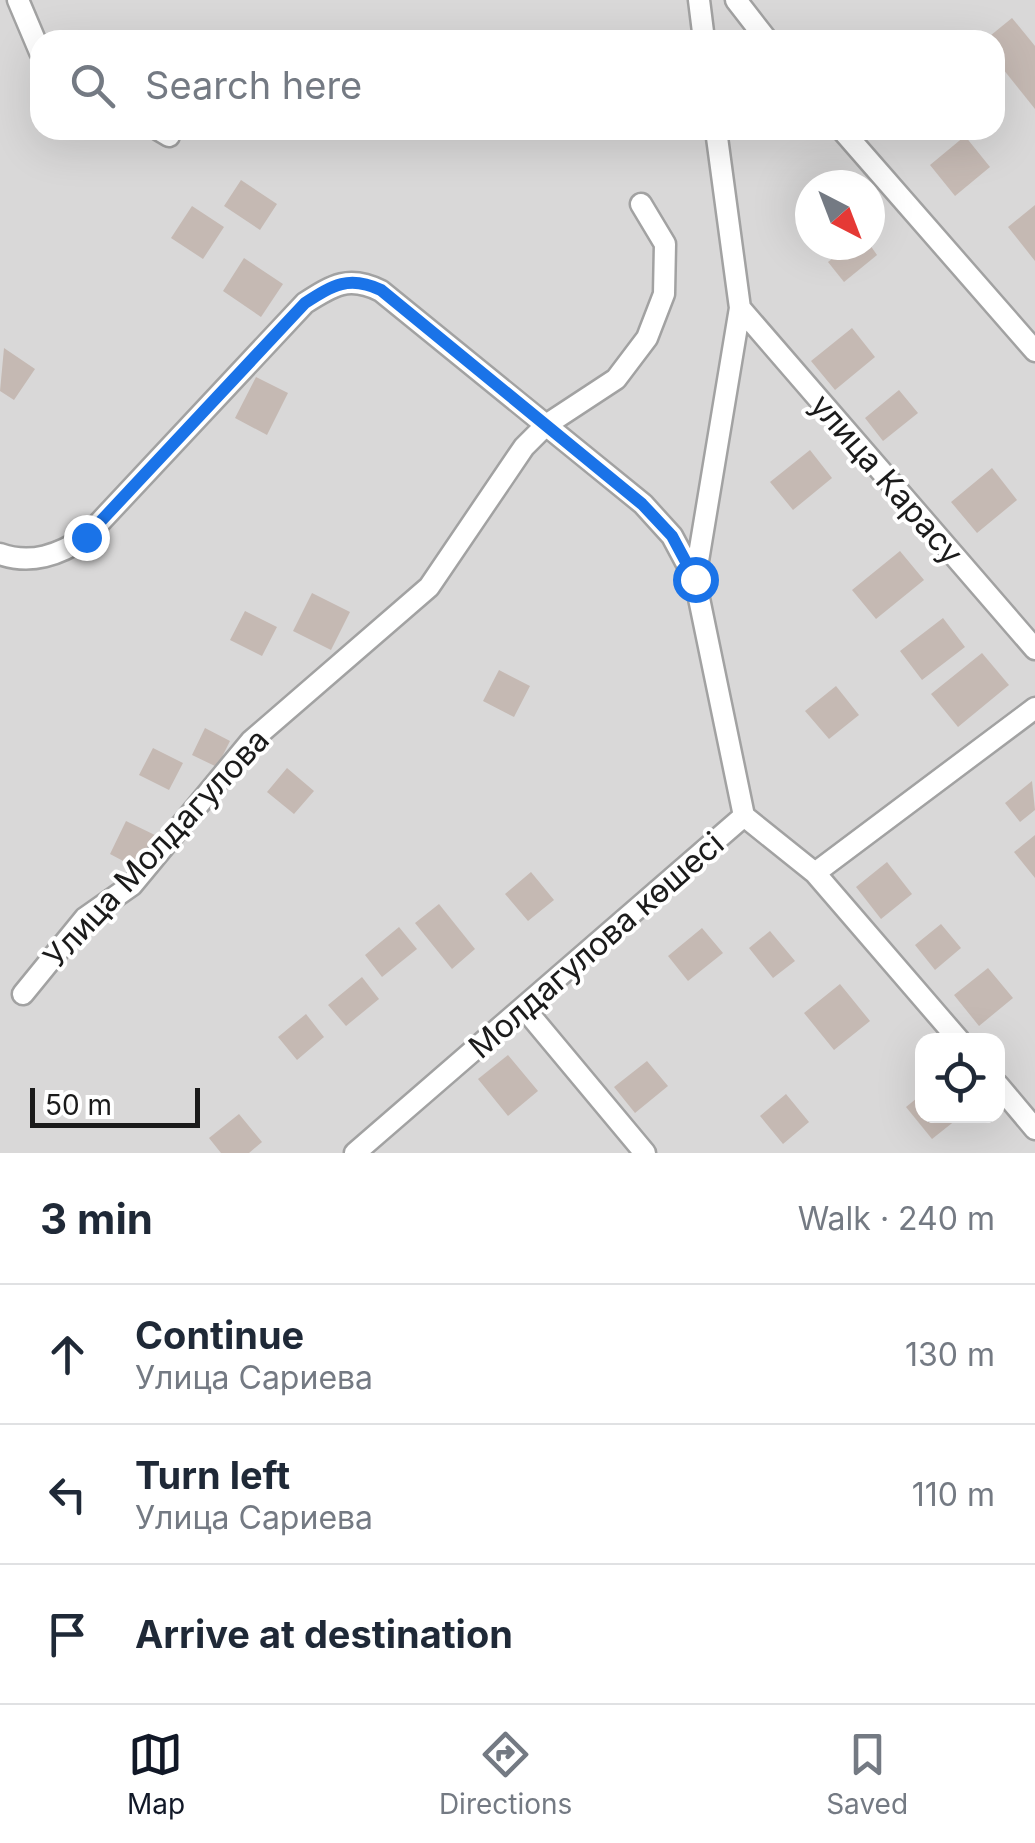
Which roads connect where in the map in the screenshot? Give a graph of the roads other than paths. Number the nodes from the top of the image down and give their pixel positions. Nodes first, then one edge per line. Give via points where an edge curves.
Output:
1 (18, 0) edge
2 (736, 0) edge
3 (697, 4) edge
4 (31, 30) edge
5 (702, 30) edge
6 (759, 30) edge
7 (717, 140) edge
8 (851, 140) edge
9 (641, 204) dead end
10 (740, 308) junction
11 (1035, 351) edge
12 (546, 425) junction
13 (0, 554) edge
14 (695, 579) junction
15 (1035, 650) edge
16 (1035, 708) edge
17 (744, 816) junction
18 (814, 873) junction
19 (23, 994) dead end
20 (524, 1008) junction
21 (953, 1033) edge
22 (1005, 1094) edge
23 (1035, 1129) edge
24 (354, 1153) edge
25 (644, 1153) edge

1 - 4 street
2 - 6 street
3 - 5 street
7 - 10 street
8 - 11 street
9 - 12 street, Улица Молдагулова via 664,244 664,294 647,338 616,379
10 - 14 street
10 - 15 street, улица Карасу
12 - 13 street via 381,290 360,280 335,284 305,303 86,537 36,559
12 - 14 street via 642,504 672,536
12 - 19 street, Улица Молдагулова via 429,587 251,742 132,885 85,918
14 - 17 street, Молдагулова көшесі
16 - 18 street
17 - 18 street
17 - 20 street, Молдагулова көшесі
18 - 21 street
20 - 24 street, Молдагулова көшесі
20 - 25 street
22 - 23 street

